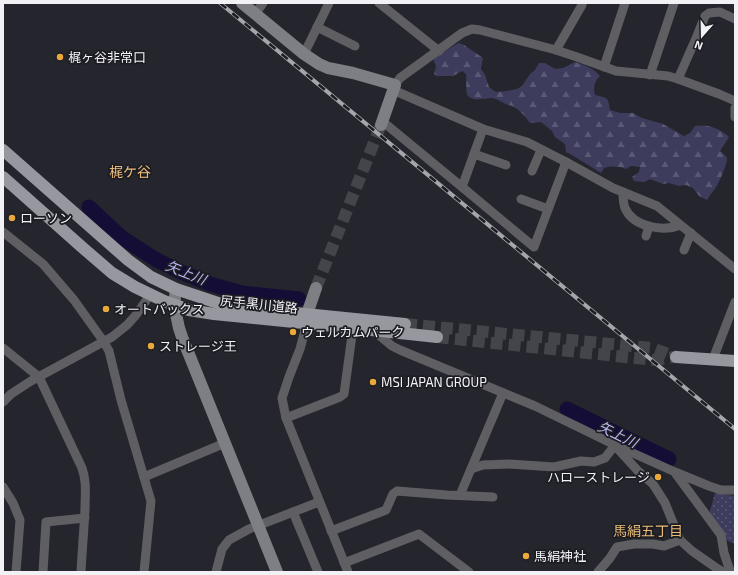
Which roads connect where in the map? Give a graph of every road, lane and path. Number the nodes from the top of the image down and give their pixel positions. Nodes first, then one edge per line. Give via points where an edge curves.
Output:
1 (242, 3) edge
2 (262, 3) edge
3 (329, 3) edge
4 (379, 3) edge
5 (625, 3) edge
6 (674, 3) edge
7 (582, 5) dead end
8 (722, 7) edge
9 (255, 14) junction
10 (735, 19) edge
11 (317, 27) junction
12 (355, 46) dead end
13 (556, 50) junction
14 (439, 51) junction
15 (304, 54) junction
16 (604, 67) junction
17 (650, 75) junction
18 (678, 79) junction
19 (394, 88) junction
20 (734, 101) edge
21 (735, 117) edge
22 (381, 123) joint
23 (483, 129) junction
24 (3, 150) edge
25 (541, 150) junction
26 (474, 154) junction
27 (566, 162) junction
28 (506, 165) dead end
29 (532, 171) dead end
30 (3, 177) edge
31 (462, 187) junction
32 (623, 192) junction
33 (522, 199) dead end
34 (548, 209) junction
35 (680, 225) junction
36 (649, 226) junction
37 (3, 232) edge
38 (691, 233) junction
39 (646, 236) dead end
40 (684, 250) dead end
41 (735, 269) edge
42 (316, 288) tunnel mouth
43 (176, 289) junction
44 (150, 295) junction
45 (735, 302) edge
46 (174, 305) junction
47 (307, 318) junction
48 (405, 324) tunnel mouth
49 (353, 328) junction
50 (373, 330) junction
51 (437, 337) tunnel mouth
52 (104, 342) junction
53 (3, 348) edge
54 (676, 357) tunnel mouth
55 (713, 359) junction
56 (735, 361) edge
57 (39, 377) junction
58 (503, 393) junction
59 (3, 402) edge
60 (286, 418) junction
61 (225, 443) junction
62 (615, 445) junction
63 (471, 468) junction
64 (675, 472) junction
65 (144, 477) junction
66 (3, 487) edge
67 (735, 490) edge
68 (460, 495) junction
69 (493, 497) dead end
70 (319, 502) junction
71 (293, 512) junction
72 (85, 518) junction
73 (258, 525) junction
74 (331, 531) junction
75 (680, 540) junction
76 (344, 563) junction
77 (16, 572) edge
78 (42, 572) edge
79 (81, 572) edge
80 (144, 572) edge
81 (216, 572) edge
82 (277, 572) edge
83 (318, 572) edge
84 (348, 572) edge
85 (469, 572) edge
86 (598, 572) edge
87 (723, 572) edge
88 (731, 572) edge

1 - 9 street
2 - 9 street
3 - 11 street
4 - 14 street
5 - 16 street
6 - 17 street
7 - 13 street
8 - 10 street
8 - 18 street via 705,16
9 - 15 street
11 - 12 street
11 - 15 street
13 - 14 street via 472,29 462,33
13 - 16 street
14 - 19 street via 400,78
15 - 19 street via 328,68 353,73
16 - 17 street
17 - 18 street
18 - 20 street
19 - 22 street
19 - 23 street
20 - 21 street
22 - 31 street
23 - 25 street via 527,142
23 - 26 street
24 - 43 main road, 尻手黒川道路 via 128,260 151,277
25 - 27 street
25 - 29 street
26 - 28 street
26 - 31 street
27 - 32 street
27 - 34 street
30 - 44 main road, 尻手黒川道路 via 112,273
31 - 34 street via 534,248
32 - 35 street via 657,206
32 - 36 street via 630,214
33 - 34 street
35 - 36 street via 665,229
35 - 38 street
36 - 39 street
37 - 52 street via 43,264 74,300
38 - 40 street
38 - 41 street
42 - 47 street
43 - 46 street
43 - 47 main road, 尻手黒川道路 via 218,303
44 - 46 main road, 尻手黒川道路
44 - 52 street via 126,326
45 - 55 street
46 - 47 main road, 尻手黒川道路 via 214,314
46 - 61 street via 179,328
47 - 48 main road, 尻手黒川道路
47 - 49 main road, 尻手黒川道路
47 - 60 street via 300,349 282,398
49 - 50 main road, 尻手黒川道路
49 - 60 street via 344,394
50 - 51 main road, 尻手黒川道路
50 - 58 street via 400,350
52 - 57 street
52 - 65 street via 109,350
53 - 57 street
54 - 55 main road
55 - 56 main road
57 - 59 street via 11,394
57 - 72 street via 82,468 86,486
58 - 62 street
58 - 63 street
60 - 70 street
61 - 65 street
61 - 73 street
62 - 63 street via 606,458 594,462 582,461 554,467 509,464
62 - 64 street
62 - 75 street via 653,484 665,503
63 - 68 street
64 - 67 street via 721,490
64 - 88 street via 721,535
65 - 80 street via 151,501
66 - 77 street via 20,520
68 - 69 street
68 - 74 street via 397,491 386,510
70 - 71 street
70 - 74 street
71 - 73 street
71 - 83 street
72 - 78 street via 46,522
72 - 79 street
73 - 81 street via 229,540 222,549
73 - 82 street
74 - 76 street
75 - 86 street via 664,546 634,544 617,547
75 - 87 street
76 - 84 street
76 - 85 street via 420,534

